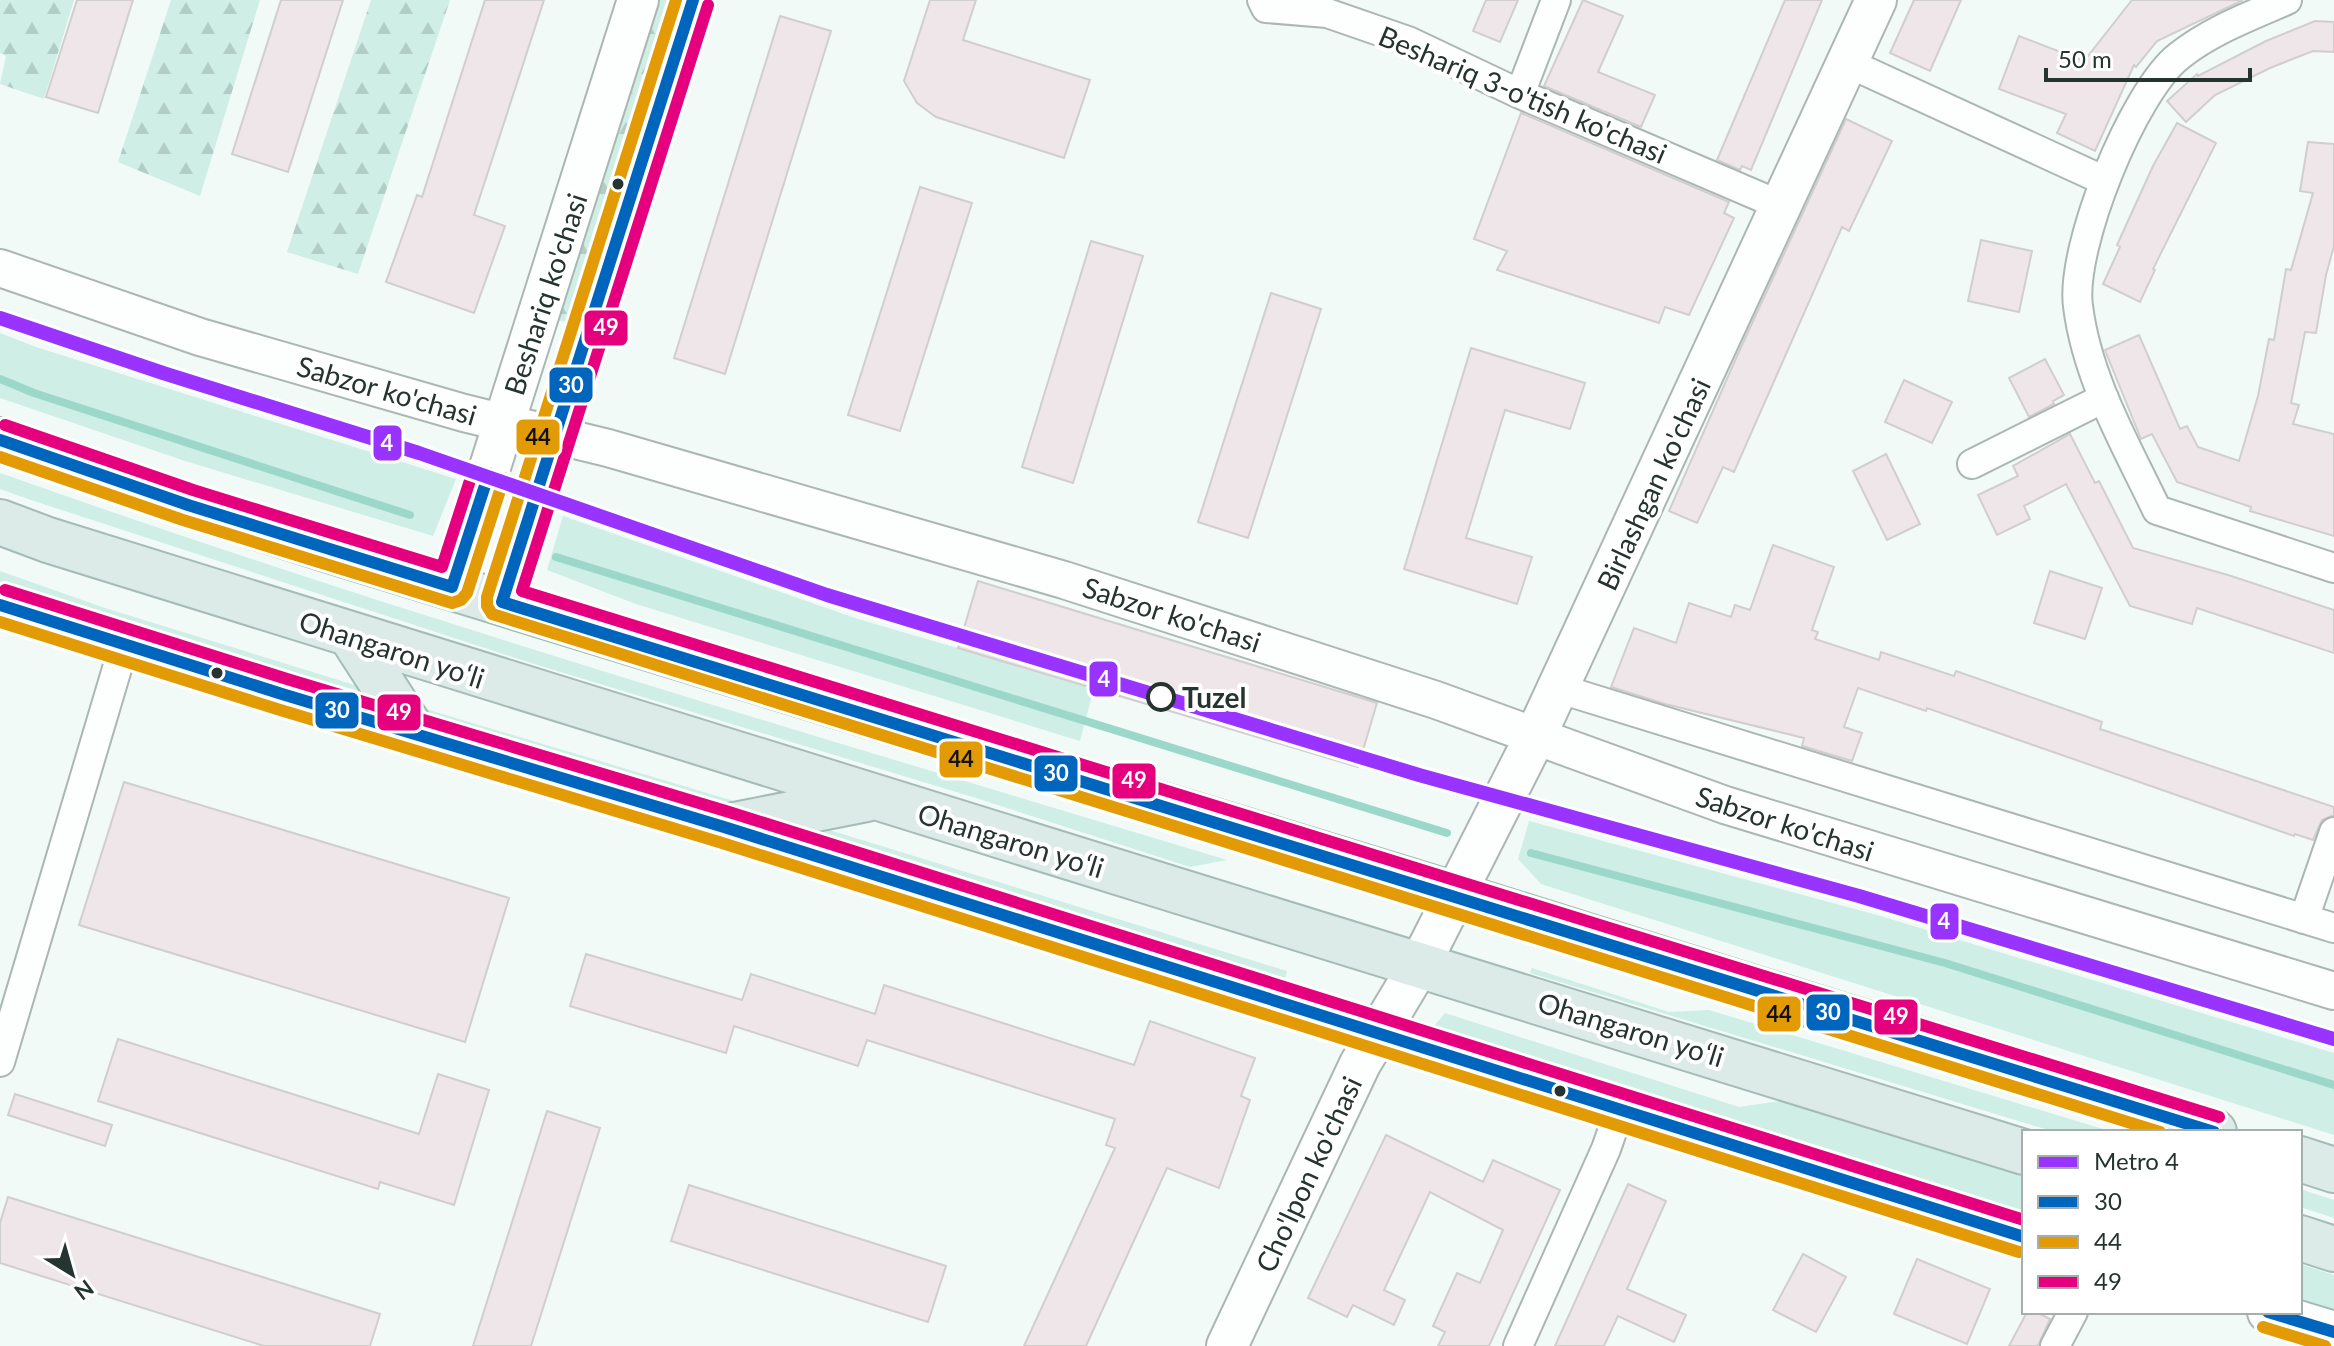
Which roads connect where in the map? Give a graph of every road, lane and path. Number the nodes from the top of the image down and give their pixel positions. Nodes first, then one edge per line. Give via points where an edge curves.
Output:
1 (638, 0) edge
2 (693, 0) edge
3 (1262, 0) edge
4 (1556, 0) edge
5 (1876, 0) edge
6 (2287, 0) edge
7 (1848, 63) junction
8 (1520, 94) junction
9 (2105, 181) junction
10 (1782, 206) junction
11 (0, 268) edge
12 (2104, 398) junction
13 (505, 423) junction
14 (555, 435) junction
15 (0, 440) edge
16 (1972, 464) dead end
17 (0, 522) edge
18 (2334, 568) edge
19 (452, 587) junction
20 (502, 602) junction
21 (0, 605) edge
22 (352, 637) junction
23 (124, 645) junction
24 (1557, 688) junction
25 (414, 733) junction
26 (1535, 737) junction
27 (872, 798) junction
28 (724, 827) junction
29 (2334, 832) edge
30 (1456, 895) junction
31 (2304, 919) junction
32 (2334, 928) edge
33 (1420, 964) junction
34 (2334, 991) edge
35 (1377, 1032) junction
36 (0, 1062) edge
37 (1620, 1109) junction
38 (2208, 1130) edge
39 (2022, 1151) edge
40 (2302, 1160) edge
41 (2334, 1170) edge
42 (2022, 1236) edge
43 (2302, 1239) edge
44 (2334, 1249) edge
45 (2072, 1314) edge
46 (2275, 1314) edge
47 (2334, 1332) edge
48 (1227, 1346) edge
49 (1518, 1346) edge
50 (2055, 1346) edge

1 - 13 main road, Beshariq ko'chasi
2 - 14 main road, Beshariq ko'chasi
3 - 8 street, Beshariq 3-o'tish ko'chasi via 1266,8 1327,13 1408,41
4 - 8 street
5 - 7 main road, Birlashgan ko'chasi
6 - 9 street via 2177,57 2142,105
7 - 9 street
7 - 10 main road, Birlashgan ko'chasi
8 - 10 street, Beshariq 3-o'tish ko'chasi
9 - 12 street via 2083,242 2077,304 2086,351
10 - 24 main road, Birlashgan ko'chasi
11 - 13 street, Sabzor ko'chasi via 200,337
12 - 16 street
12 - 18 street via 2157,510
13 - 14 street, Sabzor ko'chasi
13 - 19 main road, Beshariq ko'chasi
14 - 20 main road, Beshariq ko'chasi
14 - 26 street, Sabzor ko'chasi via 1064,580
15 - 19 highway
17 - 22 highway, Ohangaron yoʻli
19 - 20 highway
20 - 30 highway
21 - 23 main road
22 - 25 highway
22 - 27 highway, Ohangaron yoʻli
23 - 25 main road
23 - 36 street
24 - 26 main road, Birlashgan ko'chasi
24 - 31 street
25 - 28 main road
26 - 30 main road, Birlashgan ko'chasi
26 - 34 street, Sabzor ko'chasi via 1871,852
27 - 28 highway
27 - 33 highway, Ohangaron yoʻli
28 - 35 main road
29 - 31 street
30 - 33 main road, Birlashgan ko'chasi
30 - 38 highway
31 - 32 street
33 - 35 main road, Cho'lpon ko'chasi
33 - 39 highway, Ohangaron yoʻli
35 - 37 main road
35 - 48 main road, Cho'lpon ko'chasi
37 - 42 main road
37 - 49 street
40 - 41 highway
43 - 44 highway
45 - 50 street
46 - 47 main road

